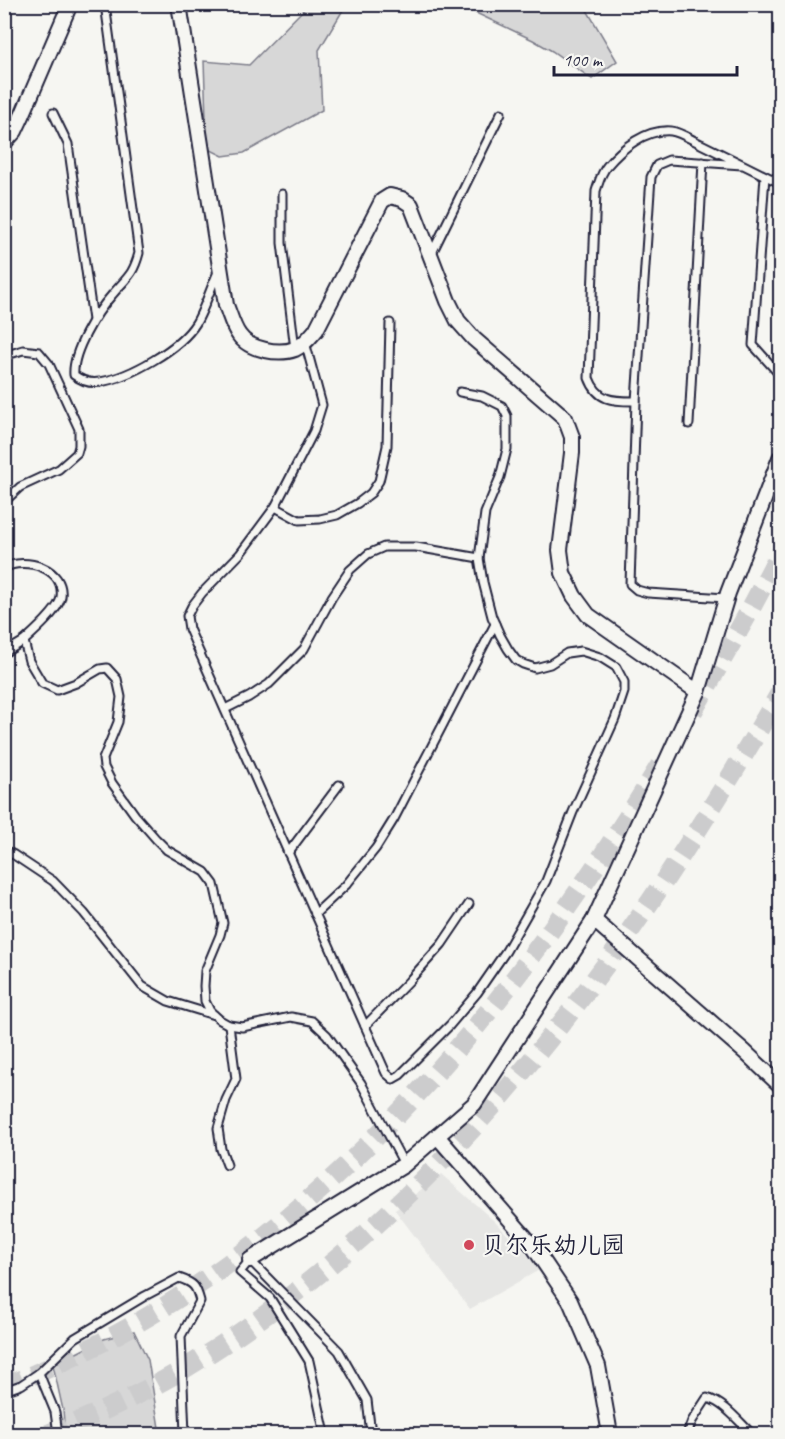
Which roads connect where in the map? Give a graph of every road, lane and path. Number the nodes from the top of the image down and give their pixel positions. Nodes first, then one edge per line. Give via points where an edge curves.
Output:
1 (70, 4) edge
2 (105, 4) edge
3 (179, 4) edge
4 (53, 113) dead end
5 (501, 113) dead end
6 (4, 143) edge
7 (703, 162) junction
8 (742, 165) junction
9 (765, 176) junction
10 (780, 183) edge
11 (282, 194) dead end
12 (431, 255) junction
13 (220, 267) junction
14 (93, 320) junction
15 (390, 323) dead end
16 (300, 346) junction
17 (4, 356) edge
18 (780, 375) edge
19 (459, 392) dead end
20 (636, 401) junction
21 (689, 424) dead end
22 (780, 458) edge
23 (4, 502) edge
24 (276, 507) junction
25 (479, 558) junction
26 (4, 568) edge
27 (726, 598) junction
28 (495, 624) junction
29 (24, 640) junction
30 (4, 653) edge
31 (698, 692) junction
32 (225, 710) junction
33 (339, 785) dead end
34 (4, 850) edge
35 (288, 853) junction
36 (469, 904) dead end
37 (315, 914) junction
38 (594, 920) junction
39 (214, 1015) junction
40 (229, 1025) junction
41 (365, 1026) junction
42 (780, 1085) edge
43 (437, 1136) junction
44 (404, 1164) junction
45 (227, 1165) dead end
46 (250, 1260) junction
47 (39, 1373) junction
48 (4, 1390) edge
49 (58, 1434) edge
50 (185, 1434) edge
51 (325, 1434) edge
52 (371, 1434) edge
53 (610, 1434) edge
54 (687, 1434) edge
55 (752, 1434) edge

1 - 6 street via 15,131
2 - 14 lane via 139,253 128,280
3 - 13 street
4 - 14 lane via 69,144
5 - 12 lane
7 - 8 lane
7 - 20 lane via 669,160 657,165 651,177
7 - 21 lane
8 - 9 lane
8 - 20 lane via 673,131 659,131 624,149 600,178 596,191 589,378 594,391 614,401
9 - 10 lane
9 - 18 lane via 753,345
11 - 16 lane via 282,243
12 - 16 street via 411,205 390,196 382,201 316,330
12 - 31 street via 458,321 565,418 572,437 572,453 560,550 563,573 574,596 588,615
13 - 14 lane via 196,323 175,347 138,370 99,383 83,381 75,375 77,355
13 - 16 street via 226,305 239,336 258,348 279,353
15 - 24 lane via 387,446 379,481 358,503 320,519 299,520
16 - 24 lane via 322,405 314,431
17 - 23 lane via 23,350 39,352 49,364 79,429 79,446 77,453 58,469 21,487
19 - 25 lane via 482,396 502,406 507,416 507,449 485,513
20 - 27 lane via 630,584 648,592
22 - 27 street
24 - 32 lane via 240,554 201,593 187,616 189,629
25 - 28 lane
25 - 32 lane via 416,547 384,547 368,554 350,570 304,649 269,684
26 - 29 lane via 30,563 49,571 59,585 61,599 44,624
27 - 31 street
28 - 37 lane via 376,848 346,885
28 - 41 lane via 508,649 523,664 535,668 581,651 616,668 624,682 624,692 546,881 477,993 450,1025 393,1079 386,1073
29 - 30 lane
29 - 39 lane via 28,661 46,686 57,690 107,668 117,679 121,697 118,722 103,759 104,767 156,839 205,872 214,884 223,923 204,986 205,1001
31 - 38 street
32 - 35 lane
33 - 35 lane
34 - 39 lane via 53,881 84,913 142,987 168,1001
35 - 37 lane
36 - 41 lane via 442,944
37 - 41 lane
38 - 42 street
38 - 43 street via 474,1104
39 - 40 lane
40 - 44 lane via 242,1027 291,1017 312,1021 327,1035 361,1083
40 - 45 lane via 236,1079 218,1128
43 - 44 street
43 - 53 street via 533,1246 570,1301 598,1366
44 - 46 street
46 - 51 lane via 240,1272 270,1298 309,1361
46 - 52 lane via 339,1351 367,1400
47 - 48 lane
47 - 49 lane via 55,1412
47 - 50 lane via 75,1338 115,1314 179,1278 191,1282 200,1301 181,1336
54 - 55 lane via 707,1398 715,1400

